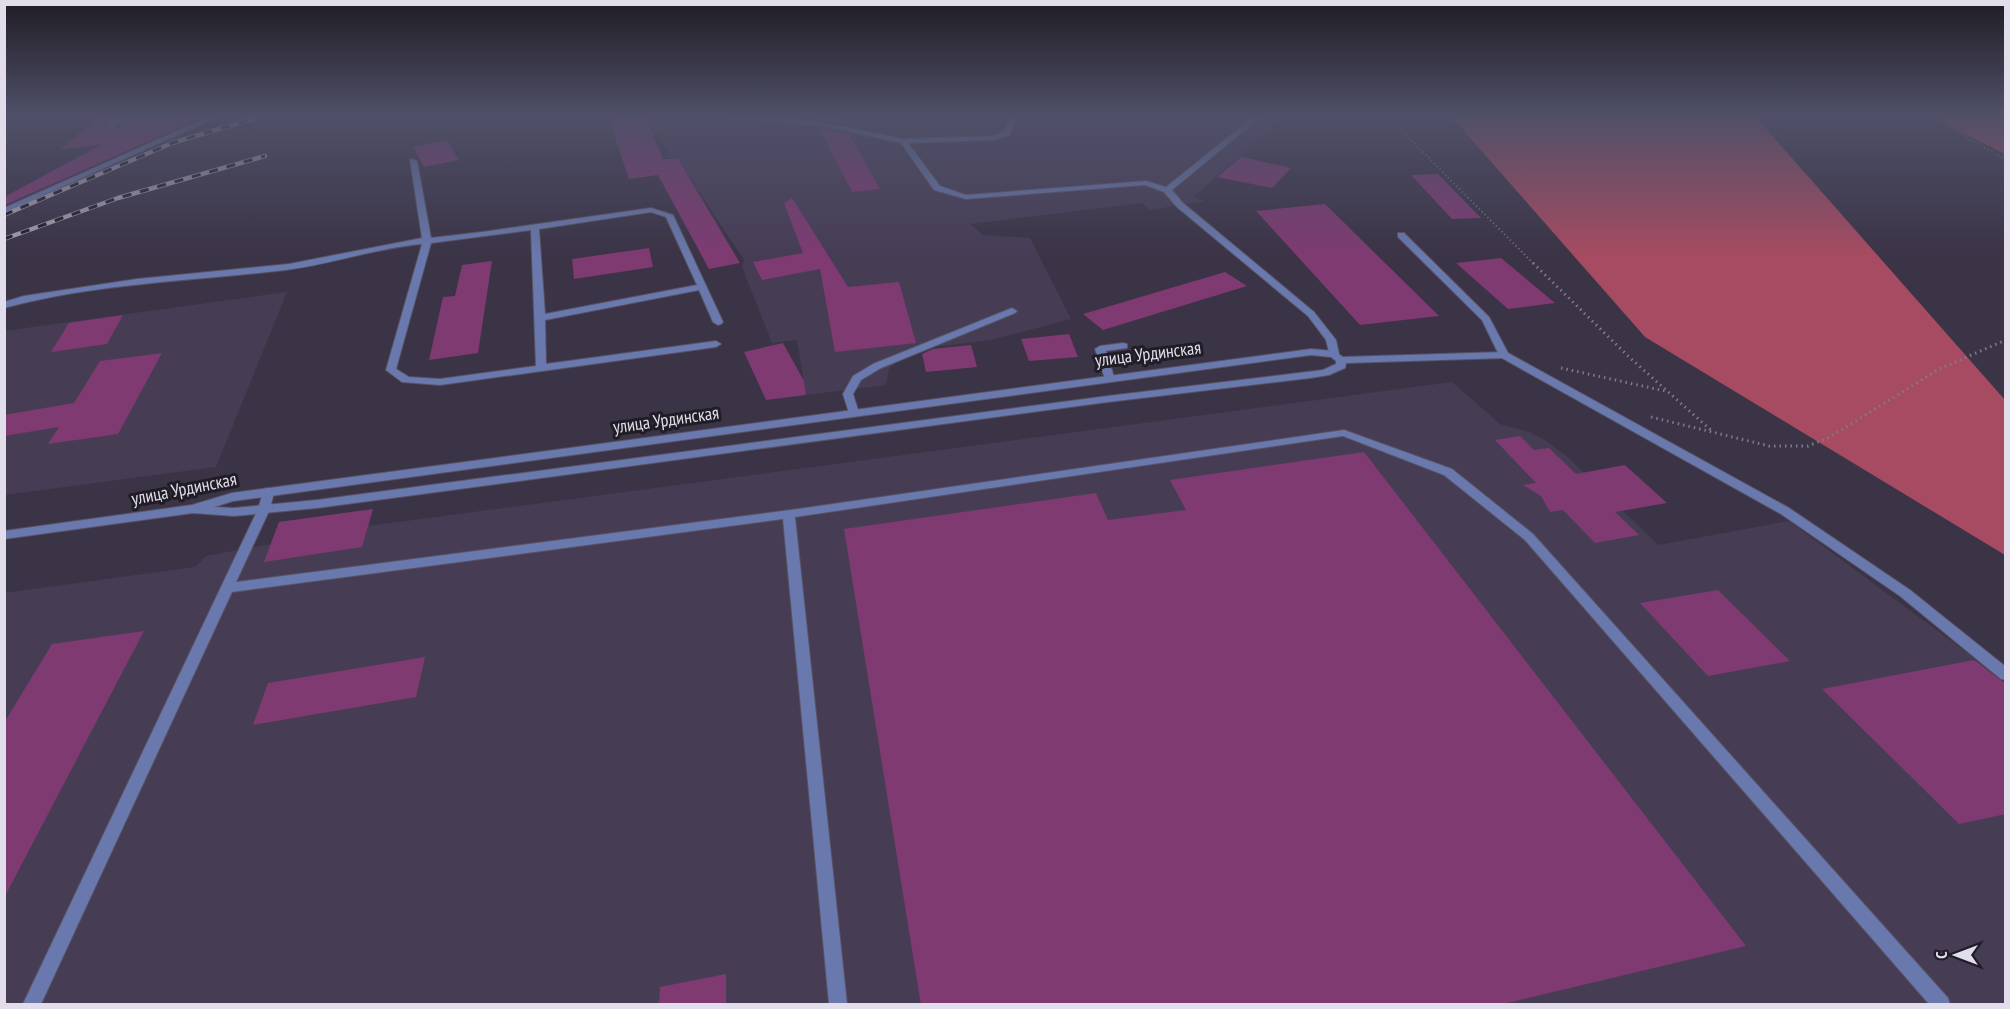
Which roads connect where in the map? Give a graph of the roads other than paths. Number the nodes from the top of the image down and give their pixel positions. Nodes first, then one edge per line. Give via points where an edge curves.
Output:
1 (114, 162) edge
2 (413, 162) edge
3 (918, 162) edge
4 (1202, 162) edge
5 (1167, 190) junction
6 (4, 211) edge
7 (535, 227) junction
8 (1401, 235) dead end
9 (427, 240) junction
10 (702, 287) junction
11 (4, 304) edge
12 (1012, 311) dead end
13 (540, 318) junction
14 (718, 322) dead end
15 (716, 344) dead end
16 (1123, 346) dead end
17 (1504, 355) junction
18 (1338, 357) junction
19 (541, 368) junction
20 (1109, 377) junction
21 (854, 413) junction
22 (268, 492) junction
23 (193, 509) junction
24 (264, 509) junction
25 (789, 514) junction
26 (4, 535) edge
27 (227, 588) junction
28 (2006, 675) edge
29 (32, 1005) edge
30 (838, 1005) edge
31 (1941, 1005) edge

1 - 6 street
2 - 9 street
3 - 5 street via 937,188 966,196 1146,183
4 - 5 street
5 - 18 street via 1311,314 1331,340
7 - 9 street
7 - 10 street via 651,210 663,212 669,215
7 - 13 street
8 - 17 street via 1486,319
9 - 11 street via 289,267 137,282
9 - 19 street via 391,370 406,380 440,382
10 - 13 street
10 - 14 street
12 - 21 street via 856,378 848,394
13 - 19 street
15 - 19 street
16 - 20 street via 1100,349
17 - 18 street, улица Урдинская
17 - 28 street via 1785,511 1905,593
18 - 20 street, улица Урдинская via 1311,351
18 - 24 street via 1341,366 1310,375
20 - 21 street, улица Урдинская
21 - 22 street, улица Урдинская
22 - 23 street, улица Урдинская via 232,497
22 - 24 street
23 - 24 street
23 - 26 street, улица Урдинская
24 - 27 street
25 - 27 street
25 - 30 street
25 - 31 street via 1344,433 1448,471 1529,537
27 - 29 street

